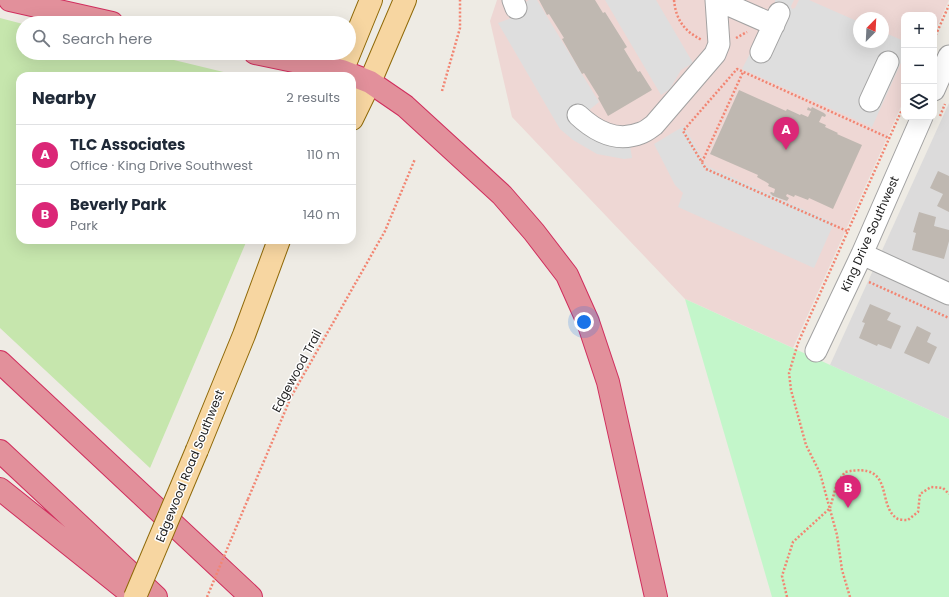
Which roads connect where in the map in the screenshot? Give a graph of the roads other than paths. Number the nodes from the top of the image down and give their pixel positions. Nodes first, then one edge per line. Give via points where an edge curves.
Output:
1 (10, 0) edge
2 (371, 0) edge
3 (405, 0) edge
4 (716, 0) edge
5 (81, 16) edge
6 (356, 36) edge
7 (761, 52) dead end
8 (949, 56) edge
9 (285, 60) edge
10 (346, 60) edge
11 (888, 62) dead end
12 (337, 72) edge
13 (341, 72) edge
14 (356, 78) edge
15 (370, 82) junction
16 (937, 84) edge
17 (870, 101) dead end
18 (356, 111) edge
19 (578, 115) dead end
20 (921, 120) edge
21 (278, 244) edge
22 (289, 244) edge
23 (862, 254) junction
24 (949, 294) edge
25 (244, 335) junction
26 (816, 351) dead end
27 (0, 362) edge
28 (0, 451) edge
29 (0, 489) edge
30 (135, 597) edge
31 (156, 597) edge
32 (251, 597) edge
33 (656, 597) edge

1 - 5 highway
2 - 6 main road
3 - 15 main road
4 - 7 street via 777,19
4 - 19 street via 719,44 715,54 680,81 659,133 623,137 603,133
8 - 16 street
9 - 12 highway
10 - 13 main road
11 - 17 street
14 - 15 highway
15 - 18 main road
15 - 33 highway via 404,106 502,195 567,275 588,322 608,382
20 - 23 street, King Drive Southwest
21 - 25 main road, Edgewood Road Southwest
22 - 25 main road, Edgewood Road Southwest
23 - 24 street
23 - 26 street, King Drive Southwest
25 - 30 main road, Edgewood Road Southwest, bridge
27 - 32 highway
28 - 31 highway
29 - 30 highway

